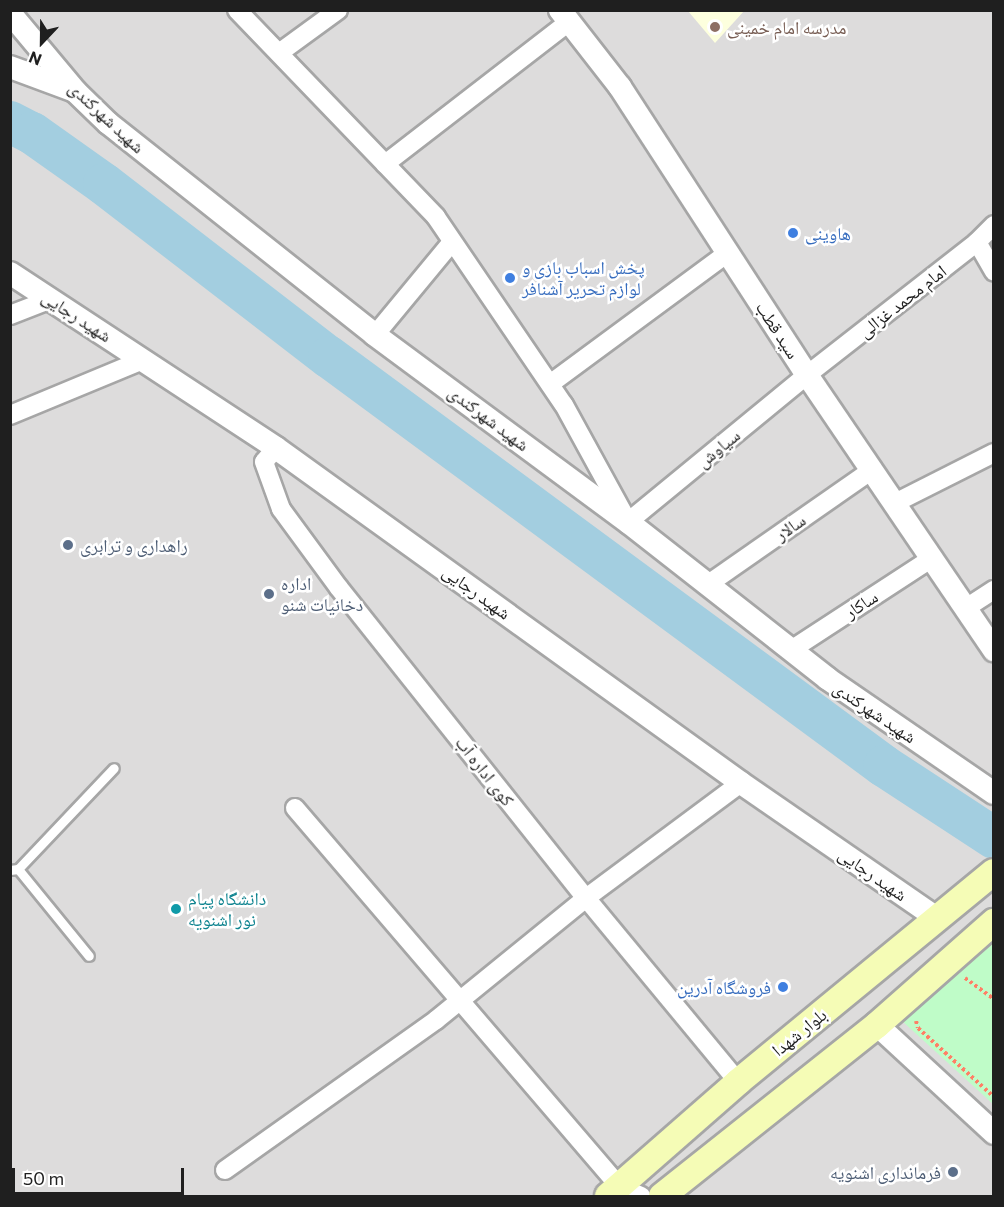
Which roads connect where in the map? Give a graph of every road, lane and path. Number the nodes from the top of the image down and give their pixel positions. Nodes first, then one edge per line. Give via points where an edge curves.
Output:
1 (237, 10) edge
2 (338, 10) edge
3 (10, 13) edge
4 (564, 16) edge
5 (279, 53) junction
6 (10, 67) edge
7 (76, 92) junction
8 (385, 164) junction
9 (993, 225) edge
10 (452, 242) junction
11 (977, 242) junction
12 (728, 253) junction
13 (993, 271) edge
14 (10, 273) edge
15 (51, 299) junction
16 (10, 315) edge
17 (375, 335) junction
18 (144, 360) junction
19 (807, 375) junction
20 (549, 384) junction
21 (10, 415) edge
22 (276, 447) junction
23 (993, 453) edge
24 (872, 470) junction
25 (895, 503) junction
26 (628, 522) junction
27 (932, 558) junction
28 (707, 585) junction
29 (993, 590) edge
30 (966, 608) junction
31 (993, 650) edge
32 (791, 651) junction
33 (114, 768) dead end
34 (741, 783) junction
35 (993, 793) edge
36 (295, 808) dead end
37 (14, 869) edge
38 (993, 872) edge
39 (586, 898) junction
40 (938, 919) junction
41 (993, 922) edge
42 (90, 956) dead end
43 (460, 999) junction
44 (877, 1025) junction
45 (918, 1028) dead end
46 (738, 1082) junction
47 (993, 1097) edge
48 (993, 1133) edge
49 (225, 1170) dead end
50 (623, 1193) edge
51 (662, 1197) edge

1 - 5 street
2 - 5 street
3 - 7 street, شهید شهرکندی
4 - 8 street
4 - 12 street, سید قطب via 620,87
5 - 8 street
6 - 7 street
7 - 17 street, شهید شهرکندی via 108,123
8 - 10 street via 436,217
9 - 11 street, امام محمد غزالی
10 - 17 street
10 - 20 street
11 - 13 street
11 - 19 street, امام محمد غزالی
12 - 19 street, سید قطب
12 - 20 street
14 - 15 street, شهید رجایی
15 - 16 street
15 - 18 street, شهید رجایی
17 - 26 street, شهید شهرکندی
18 - 21 street
18 - 22 street, شهید رجایی
19 - 24 street, سید قطب
19 - 26 street, سیاوش
20 - 26 street
22 - 34 street, شهید رجایی
22 - 39 street, کوی اداره آب via 264,462 281,509 339,588
23 - 25 street
24 - 25 street, سید قطب
24 - 28 street, سالار
25 - 27 street, سید قطب
26 - 28 street, شهید شهرکندی
27 - 30 street, سید قطب
27 - 32 street, ساکار
28 - 32 street, شهید شهرکندی
29 - 30 street
30 - 31 street, سید قطب
32 - 35 street, شهید شهرکندی
33 - 37 lane
34 - 39 street
34 - 40 street, شهید رجایی
36 - 43 street
37 - 42 lane
38 - 40 main road, بلوار شهدا
39 - 43 street
39 - 46 street, کوی اداره آب
40 - 46 main road, بلوار شهدا
41 - 44 main road
43 - 49 street
43 - 50 street
44 - 48 street
44 - 51 main road
45 - 47 path
46 - 50 main road, بلوار شهدا

